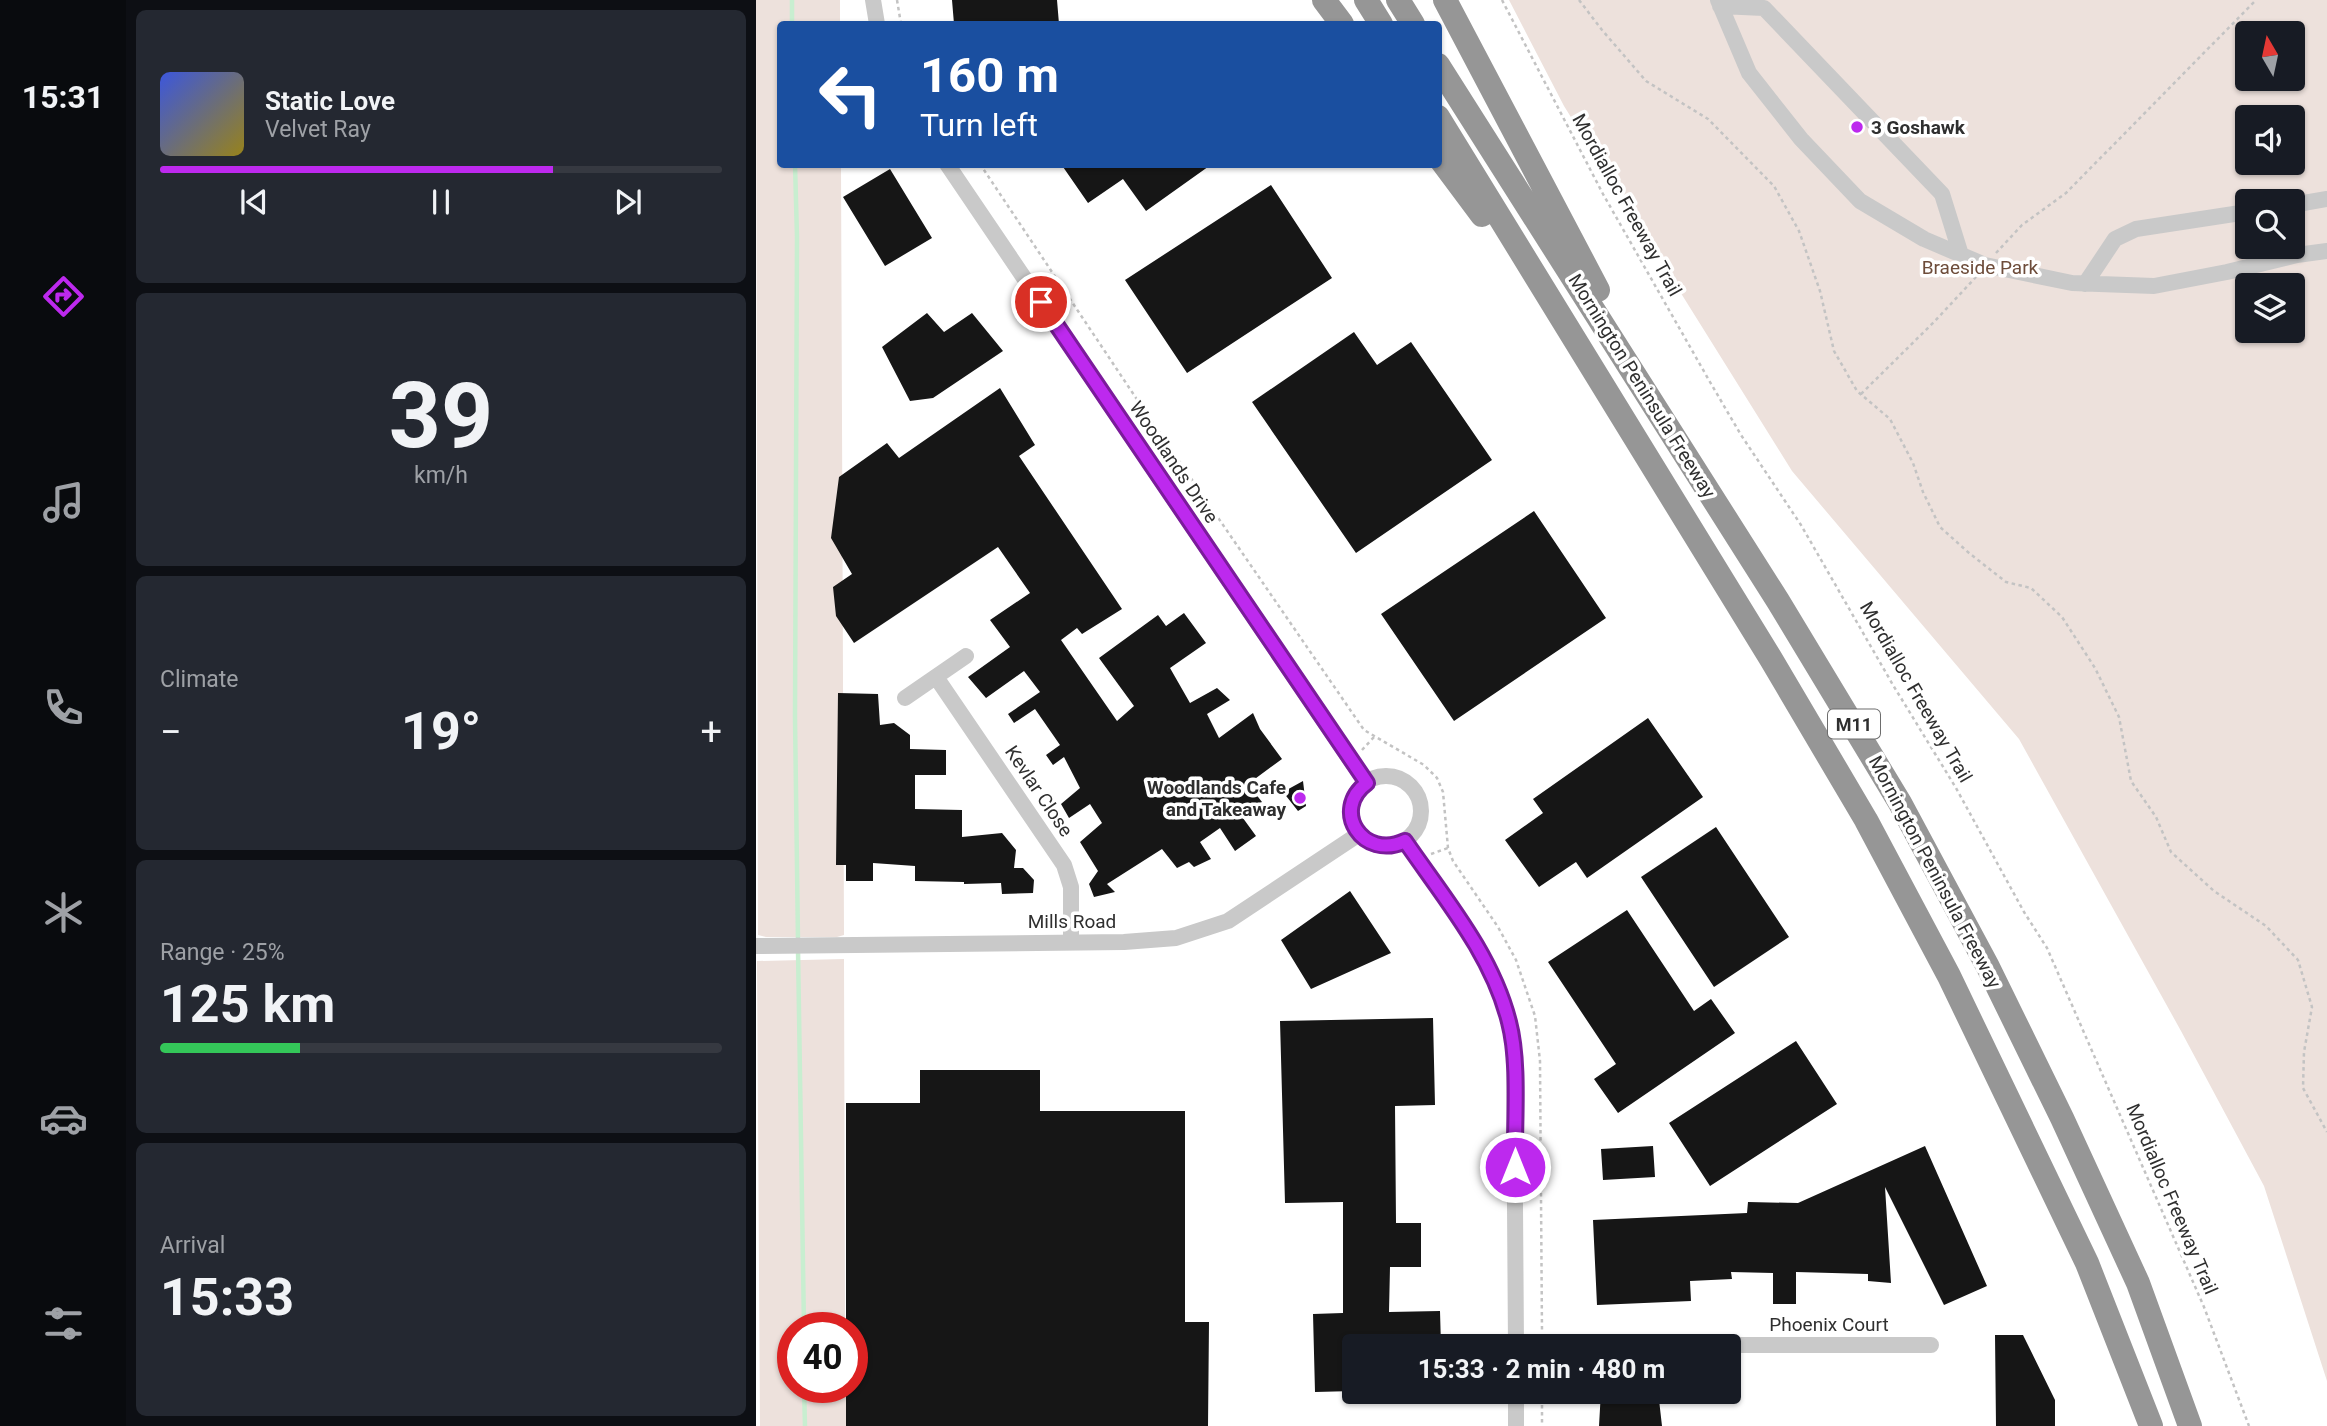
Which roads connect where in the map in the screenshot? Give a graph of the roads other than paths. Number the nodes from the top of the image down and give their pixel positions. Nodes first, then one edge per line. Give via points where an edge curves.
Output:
1 (873, 0) edge
2 (1324, 0) edge
3 (1366, 0) edge
4 (1398, 0) edge
5 (1445, 0) edge
6 (1719, 3) edge
7 (876, 21) edge
8 (1340, 21) edge
9 (1379, 21) edge
10 (1411, 21) edge
11 (1442, 71) edge
12 (1442, 123) edge
13 (1442, 161) edge
14 (950, 168) edge
15 (2327, 199) edge
16 (2305, 203) edge
17 (2235, 214) edge
18 (2327, 251) edge
19 (1961, 255) junction
20 (2085, 284) junction
21 (1588, 359) junction
22 (966, 656) dead end
23 (936, 677) junction
24 (905, 698) dead end
25 (1367, 783) junction
26 (1900, 803) junction
27 (1359, 834) junction
28 (1405, 841) junction
29 (1071, 942) junction
30 (756, 946) edge
31 (1516, 1334) edge
32 (1741, 1345) edge
33 (1931, 1345) dead end
34 (1516, 1404) edge
35 (1516, 1426) edge
36 (2151, 1426) edge
37 (2190, 1426) edge

1 - 7 street
2 - 8 highway
3 - 9 highway
4 - 10 highway
5 - 26 highway via 1616,324 1841,695
6 - 19 street via 1749,73 1801,139 1860,201
6 - 19 street via 1764,8 1942,194
11 - 26 highway, Mornington Peninsula Freeway / M11 via 1778,601
12 - 21 highway, Mornington Peninsula Freeway / M11
13 - 21 highway
14 - 25 street, Woodlands Drive
15 - 16 street
17 - 20 street via 2136,229 2115,239
18 - 20 street via 2154,286
19 - 20 street via 1985,265
21 - 36 highway, Mornington Peninsula Freeway / M11 via 1866,820 1949,976 2087,1263
22 - 23 street
23 - 24 street
23 - 29 street, Kevlar Close via 1064,865 1072,887
25 - 27 street via 1352,803 1353,824
25 - 28 street via 1385,776 1398,778 1415,792 1419,824
26 - 37 highway, Mornington Peninsula Freeway / M11 via 2062,1118 2138,1283
27 - 28 street via 1386,847
27 - 29 street, Mills Road via 1228,920 1176,938
28 - 31 street via 1479,948 1510,1024
29 - 30 street, Mills Road
32 - 33 street, Phoenix Court
34 - 35 street

